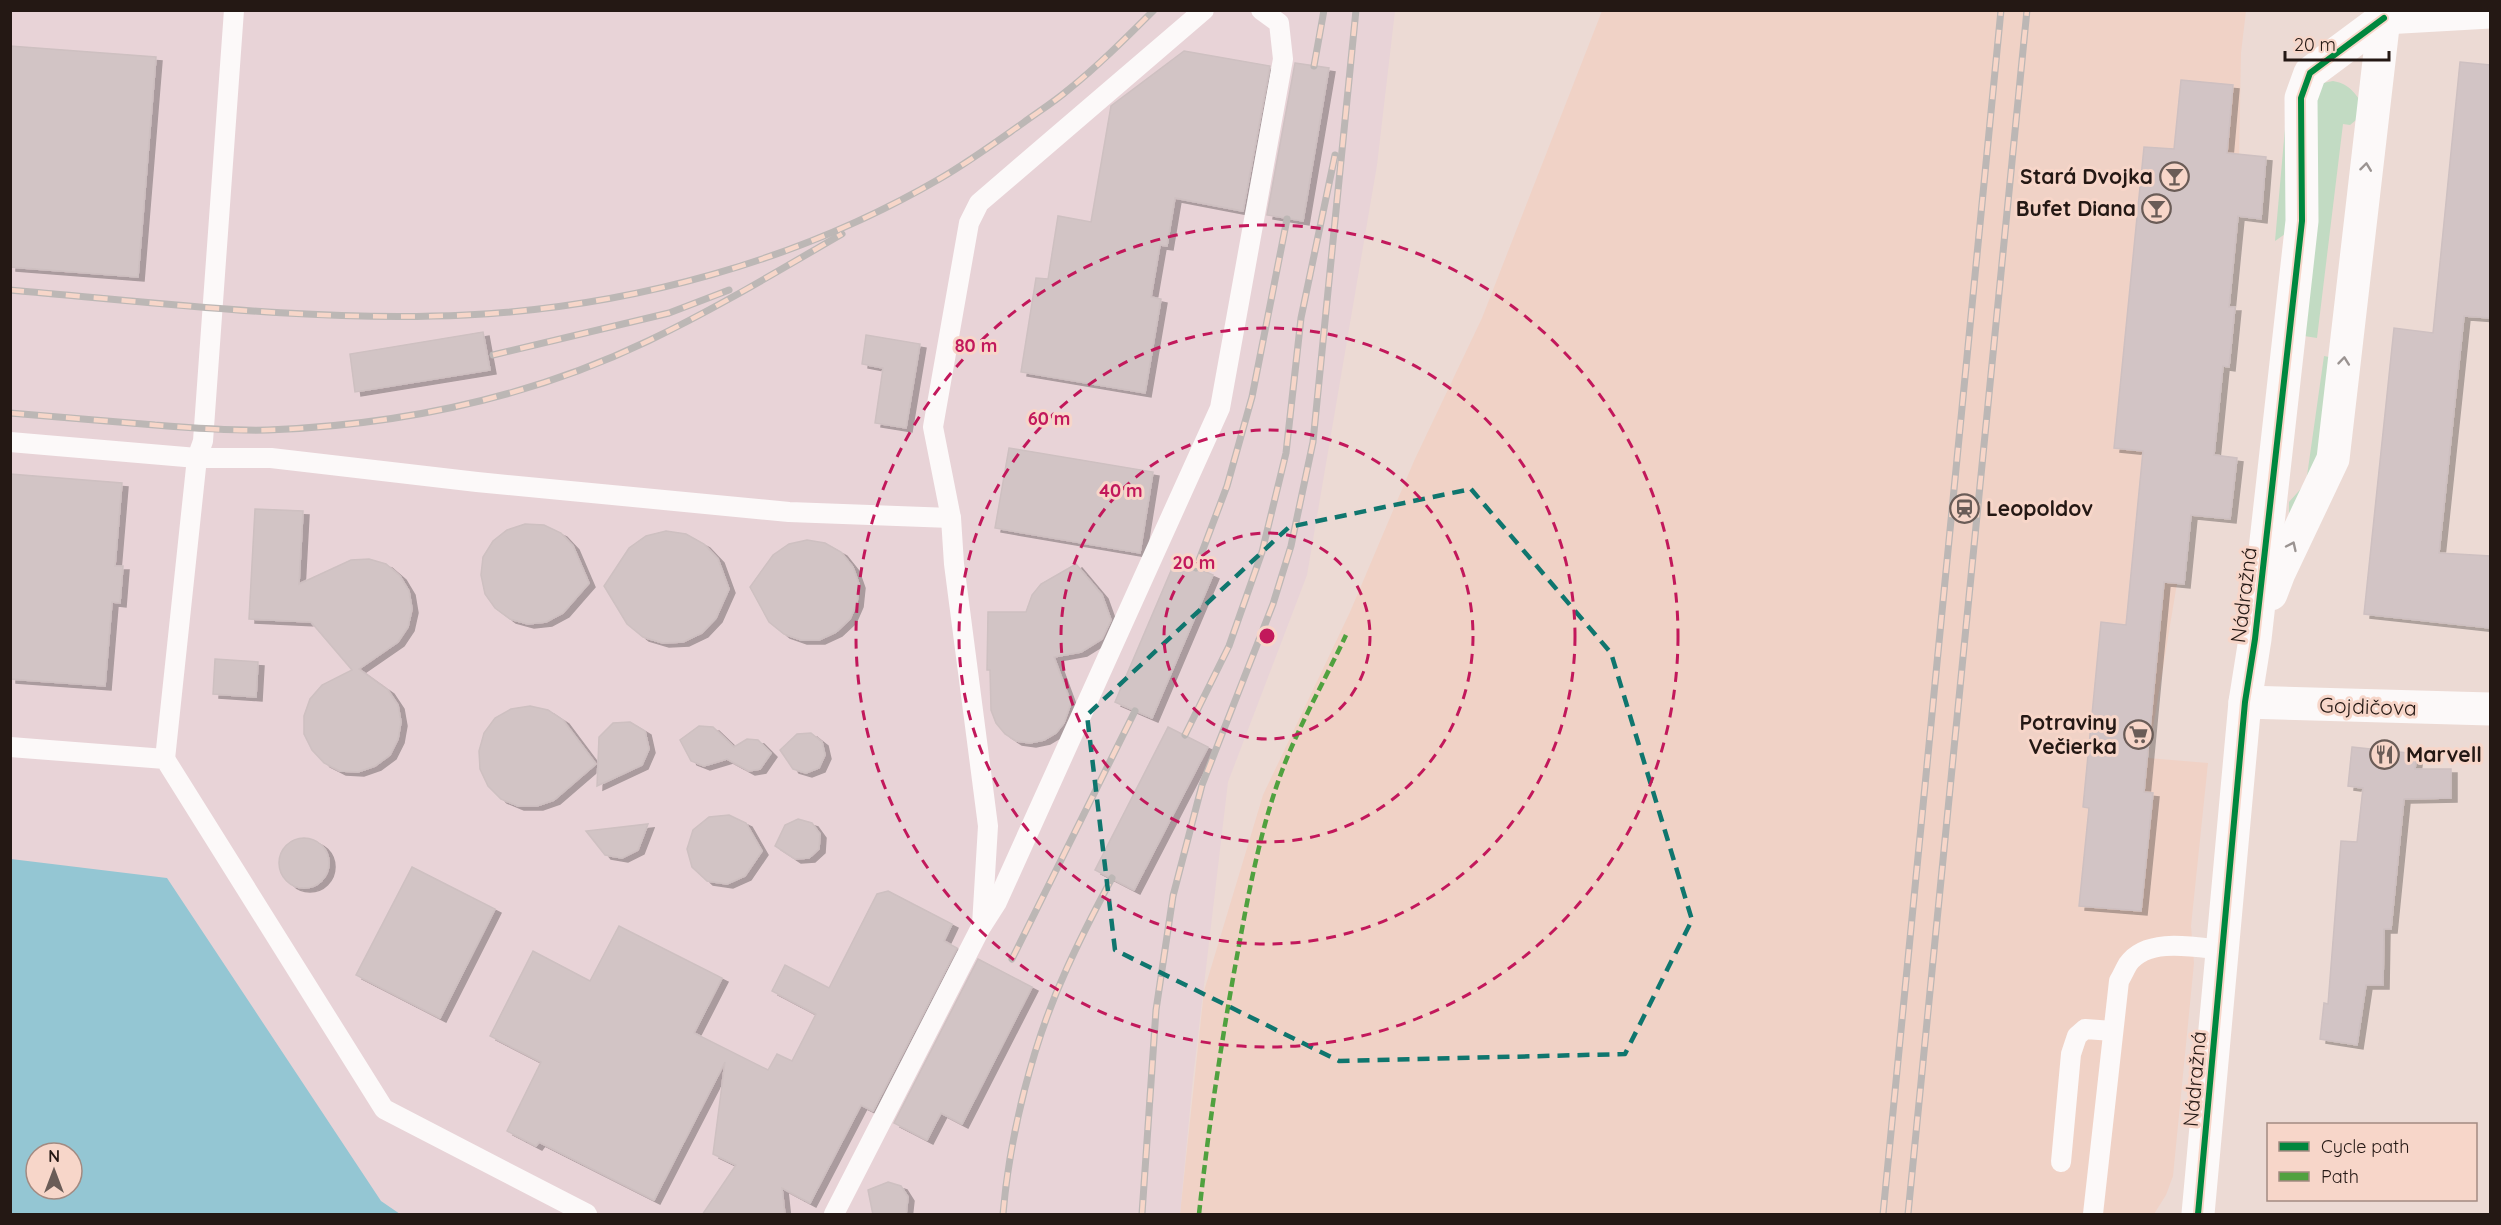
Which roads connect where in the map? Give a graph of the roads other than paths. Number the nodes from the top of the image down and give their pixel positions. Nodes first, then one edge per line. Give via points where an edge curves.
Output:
1 (234, 10) edge
2 (1204, 10) edge
3 (1261, 10) edge
4 (2490, 12) edge
5 (2384, 18) junction
6 (10, 442) edge
7 (197, 458) junction
8 (951, 518) junction
9 (2255, 639) junction
10 (2245, 702) junction
11 (2490, 709) edge
12 (10, 747) edge
13 (165, 759) junction
14 (981, 927) junction
15 (2222, 950) junction
16 (2112, 1031) junction
17 (2061, 1162) dead end
18 (587, 1215) edge
19 (834, 1215) edge
20 (2093, 1215) edge
21 (2198, 1215) edge

1 - 7 lane via 203,441
2 - 8 lane via 980,203 969,223 933,427
3 - 14 lane via 1279,22 1283,59 1220,408 997,902
4 - 5 street
9 -> 5 street, Nádražná via 2279,573 2333,459
5 - 9 street, Nádražná via 2310,73 2301,98 2302,221
6 - 7 lane
7 - 8 lane via 271,458 789,512
7 - 13 lane
8 - 14 lane via 988,826
9 - 10 street, Nádražná
10 - 11 street, Gojdičova
10 - 15 street, Nádražná
12 - 13 lane
13 - 18 lane via 384,1109
14 - 19 lane
15 - 16 lane via 2166,946 2146,950 2129,962 2117,992
15 - 21 street, Nádražná
16 - 17 lane via 2085,1029 2077,1036 2071,1054
16 - 20 lane

